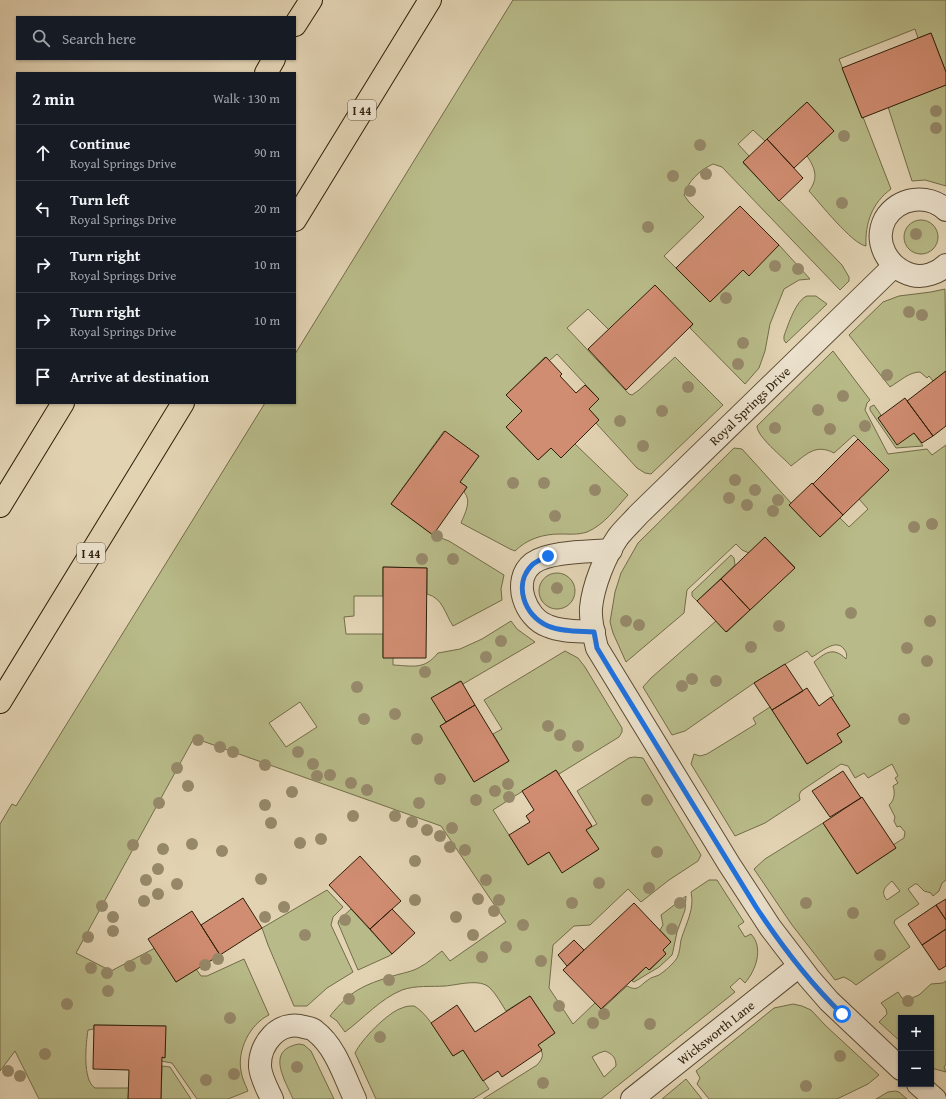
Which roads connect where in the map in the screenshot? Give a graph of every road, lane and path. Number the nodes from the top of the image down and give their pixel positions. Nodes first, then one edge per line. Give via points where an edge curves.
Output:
1 (311, 0) edge
2 (430, 0) edge
3 (296, 23) edge
4 (273, 60) edge
5 (267, 72) edge
6 (946, 210) edge
7 (296, 218) edge
8 (946, 264) edge
9 (894, 266) junction
10 (62, 404) edge
11 (182, 404) edge
12 (0, 506) edge
13 (611, 550) junction
14 (594, 632) junction
15 (0, 702) edge
16 (799, 966) junction
17 (898, 1066) edge
18 (921, 1087) edge
19 (272, 1099) edge
20 (355, 1099) edge
21 (632, 1099) edge
22 (935, 1099) edge

1 - 3 highway
2 - 7 highway, I 44
4 - 5 highway
6 - 9 street via 929,200 916,199 903,202 893,209 885,220 882,244 886,256
8 - 9 street via 930,274 917,276 905,273
9 - 13 street, Royal Springs Drive via 638,514
10 - 12 highway
11 - 15 highway, I 44
13 - 14 street, Royal Springs Drive via 594,592 591,609
13 - 14 street via 548,556 532,564 525,575 522,587 525,604 533,616 546,626 559,630
14 - 16 street, Royal Springs Drive via 597,648 729,864
16 - 17 street, Royal Springs Drive via 829,1001
16 - 21 street, Wicksworth Lane
18 - 22 street
19 - 20 street via 260,1068 263,1048 270,1036 283,1027 297,1025 314,1030 325,1040

